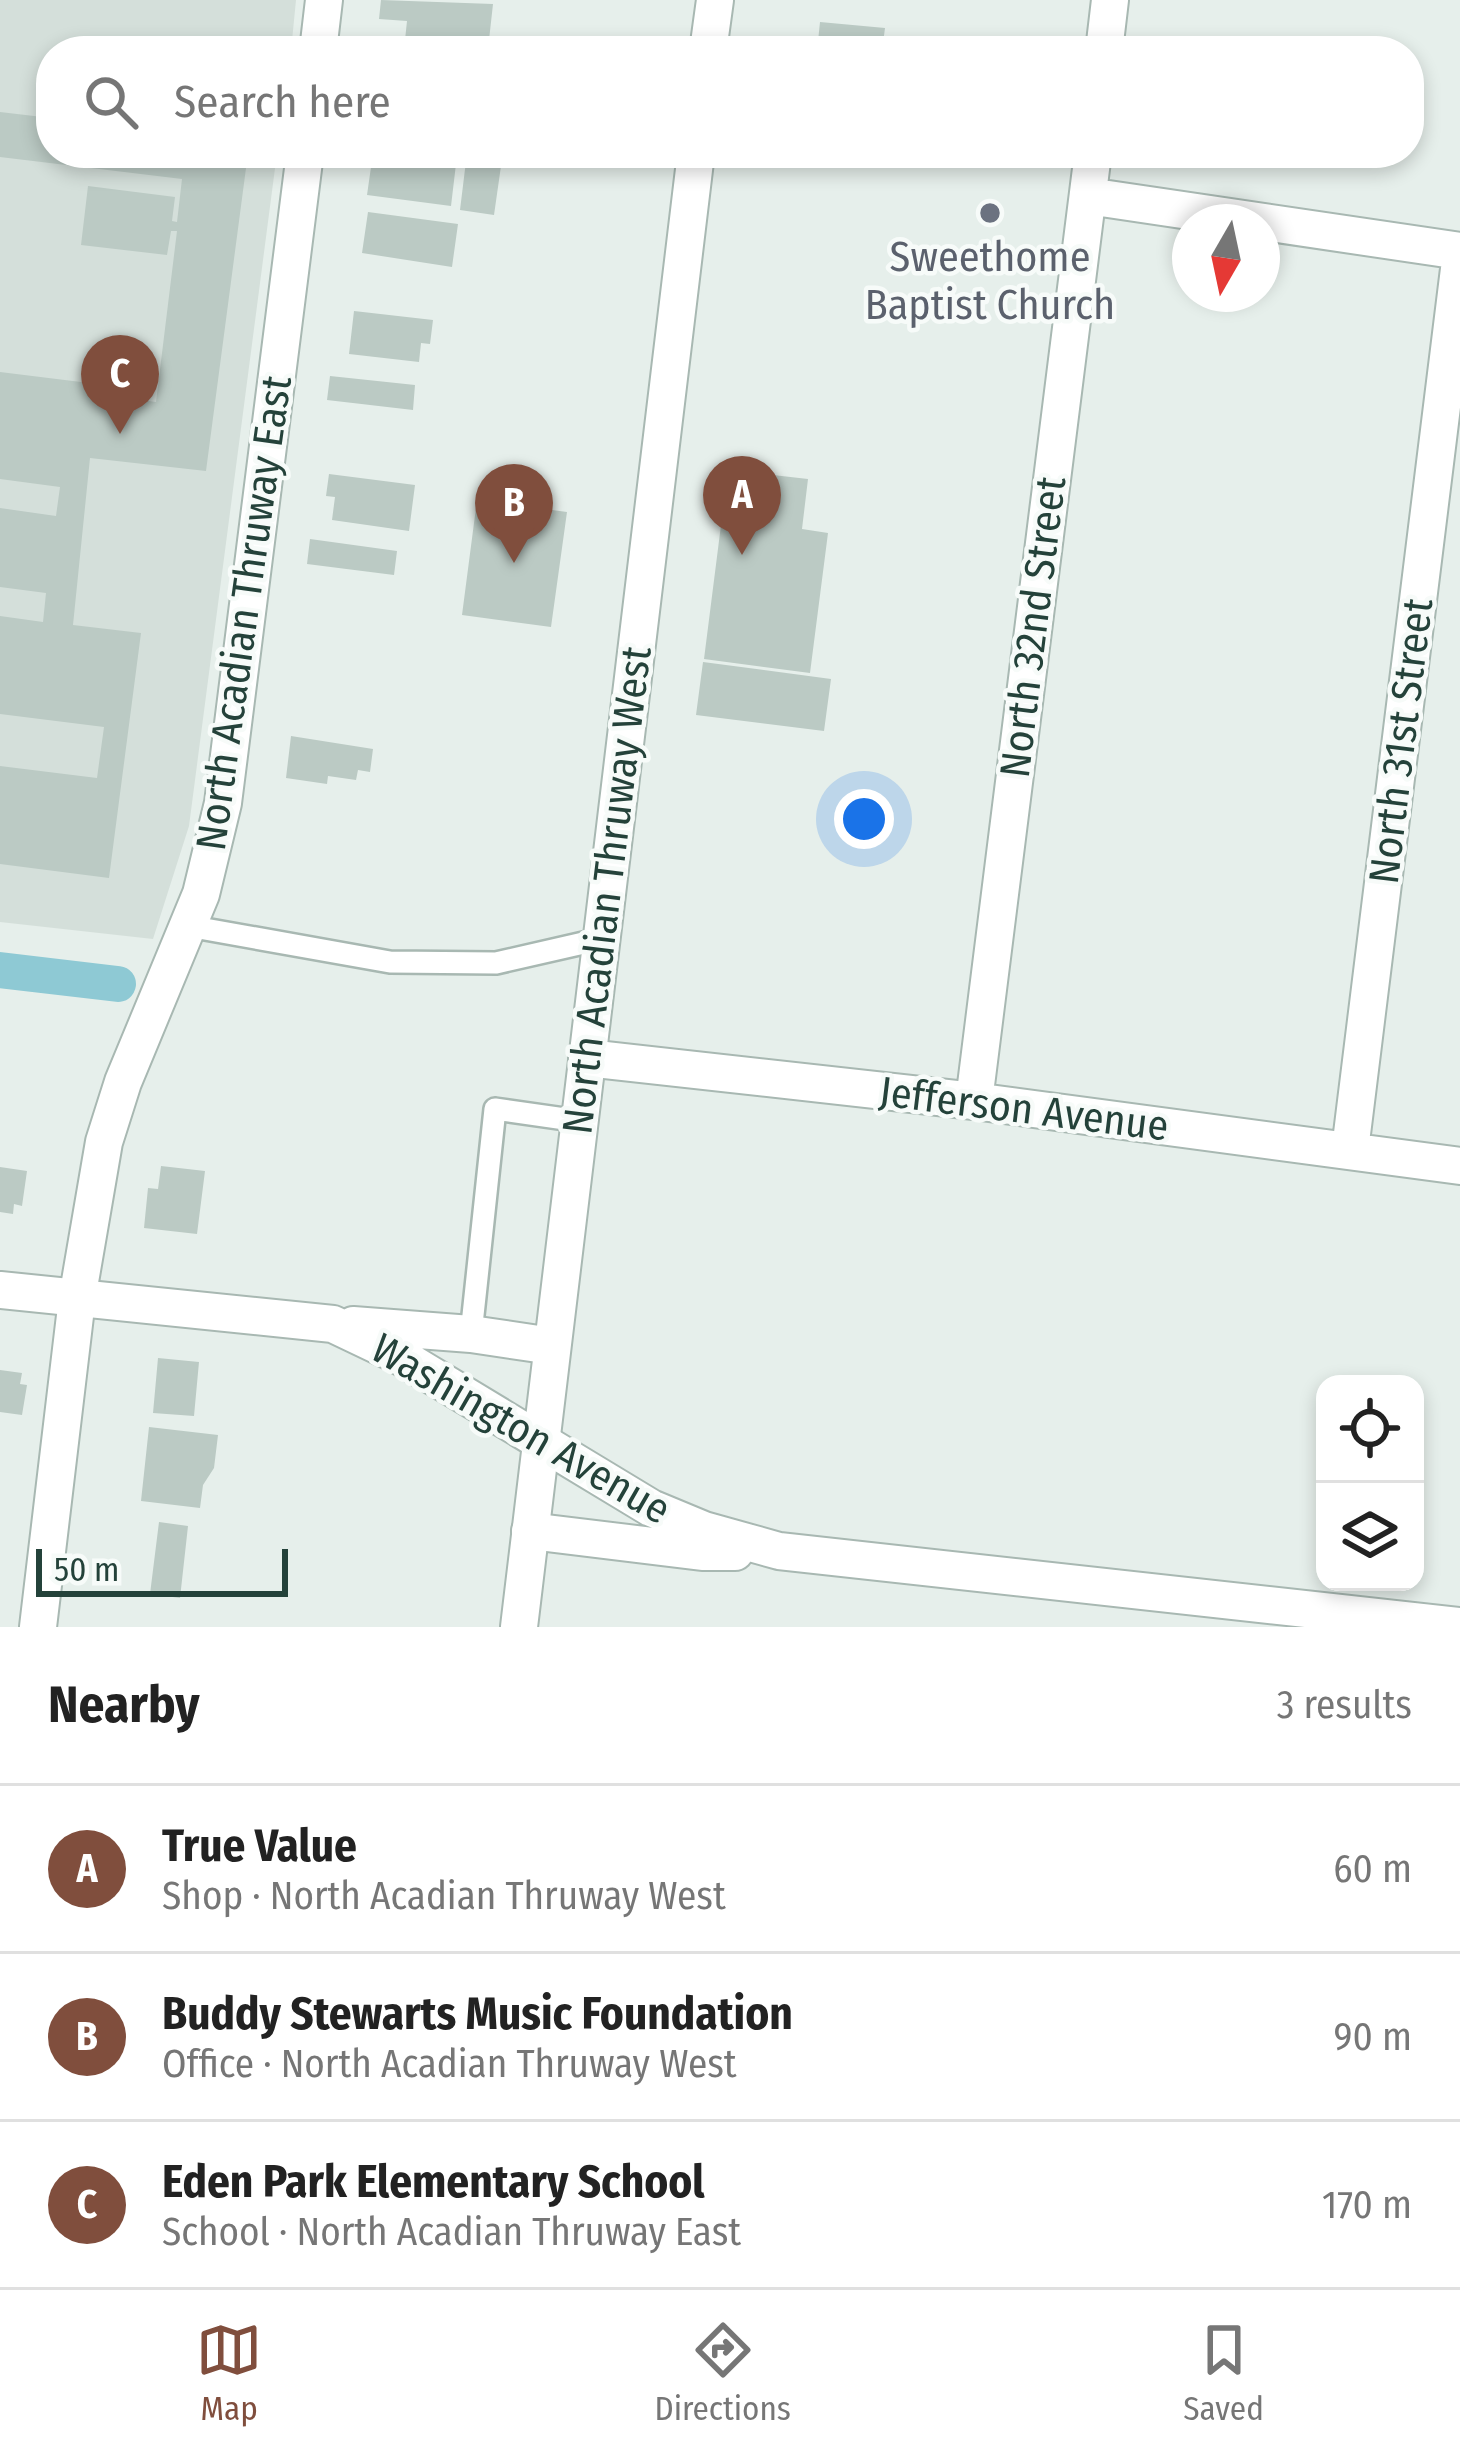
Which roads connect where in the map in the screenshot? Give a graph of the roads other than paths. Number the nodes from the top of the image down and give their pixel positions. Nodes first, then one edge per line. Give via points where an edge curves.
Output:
1 (324, 0) edge
2 (715, 0) edge
3 (1110, 0) edge
4 (319, 36) edge
5 (710, 36) edge
6 (1106, 36) edge
7 (303, 168) edge
8 (694, 168) edge
9 (1091, 168) edge
10 (1088, 196) junction
11 (1460, 250) edge
12 (1460, 261) edge
13 (188, 926) junction
14 (601, 939) junction
15 (587, 1058) junction
16 (974, 1101) junction
17 (579, 1121) junction
18 (1350, 1150) junction
19 (1460, 1166) edge
20 (0, 1290) edge
21 (77, 1299) junction
22 (333, 1324) junction
23 (471, 1334) junction
24 (552, 1346) junction
25 (541, 1440) junction
26 (530, 1532) junction
27 (779, 1551) junction
28 (38, 1627) edge
29 (519, 1627) edge
30 (1460, 1627) edge

1 - 4 street
2 - 5 street
3 - 6 street
7 - 13 street, North Acadian Thruway East via 229,767
8 - 14 street, North Acadian Thruway West
9 - 10 street, North 32nd Street
10 - 11 street
10 - 16 street, North 32nd Street
12 - 18 street, North 31st Street
13 - 14 lane via 390,962 496,963
13 - 21 street, North Acadian Thruway East via 104,1142
14 - 15 street, North Acadian Thruway West
15 - 16 street, Jefferson Avenue
15 - 17 street, North Acadian Thruway West
16 - 18 street, Jefferson Avenue
17 - 23 lane via 495,1109
17 - 24 street, North Acadian Thruway West
18 - 19 street, Jefferson Avenue
20 - 21 street, Washington Avenue
21 - 22 street, Washington Avenue
21 - 28 street, North Acadian Thruway East
22 - 23 street, Washington Avenue
22 - 25 street, Washington Avenue
23 - 24 street, Washington Avenue
24 - 25 street, North Acadian Thruway West
25 - 26 street, North Acadian Thruway West
25 - 27 street, Washington Avenue via 652,1508
26 - 27 street, Washington Avenue via 702,1552
26 - 29 street, North Acadian Thruway West
27 - 30 street, Washington Avenue

